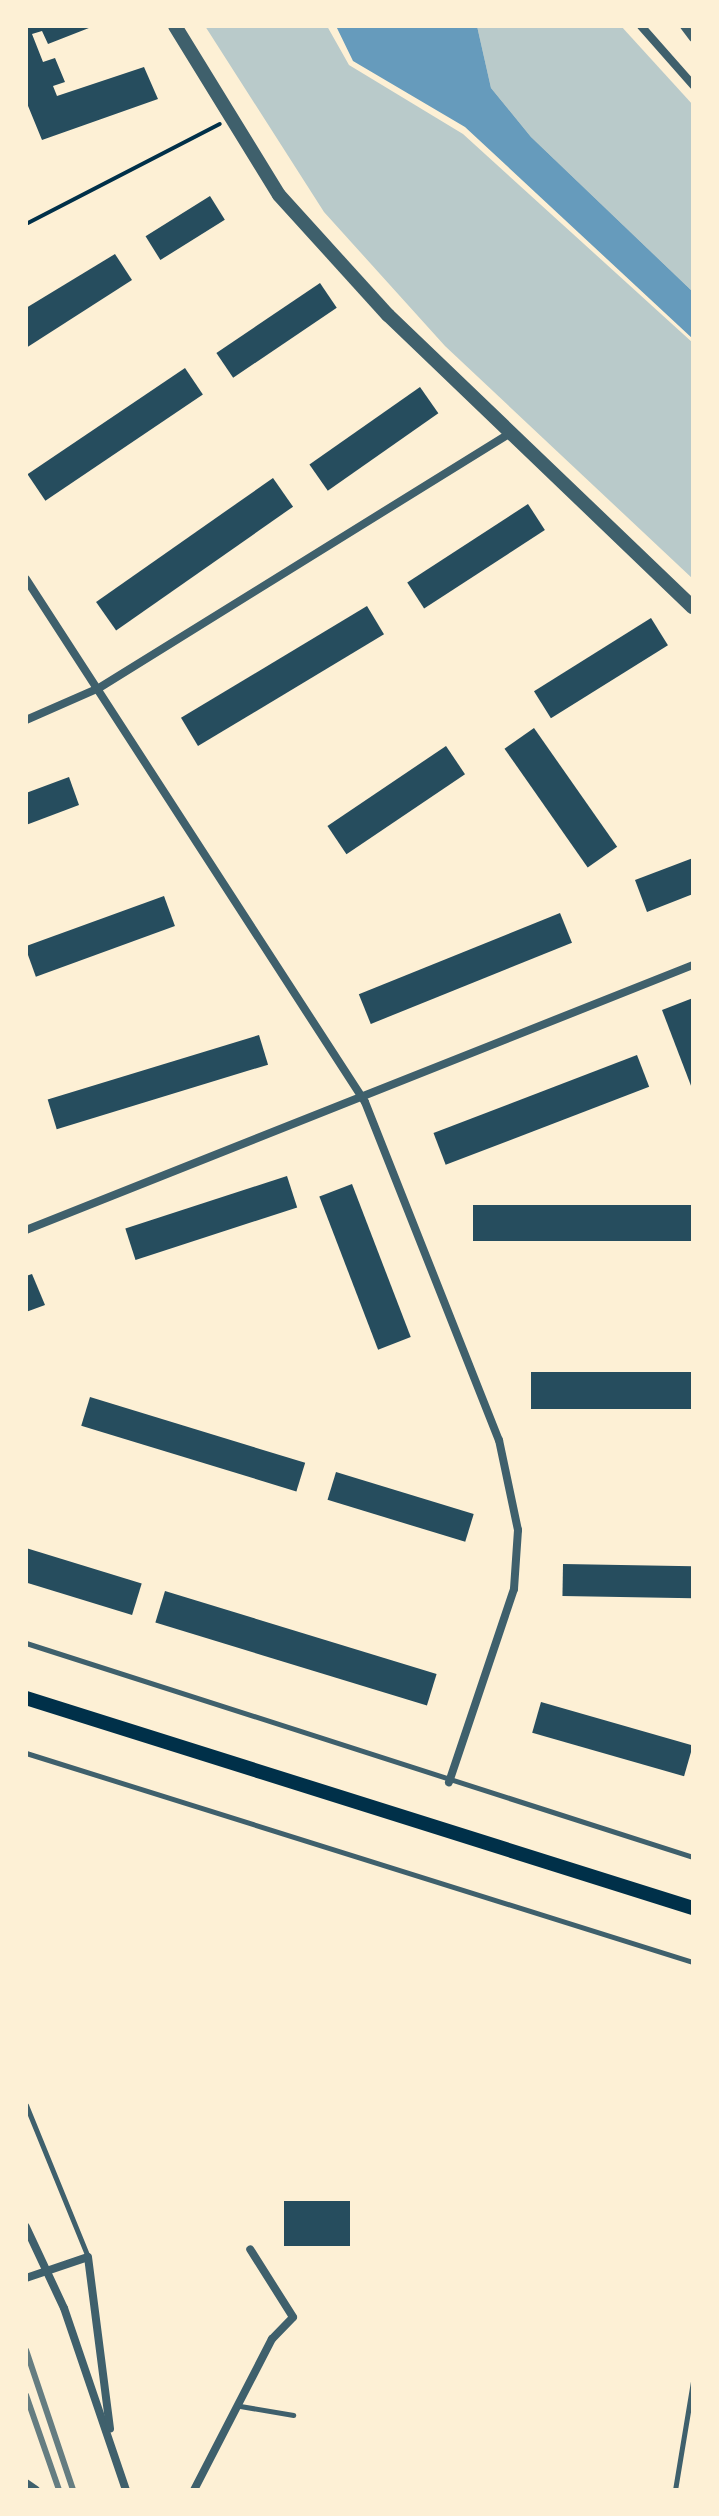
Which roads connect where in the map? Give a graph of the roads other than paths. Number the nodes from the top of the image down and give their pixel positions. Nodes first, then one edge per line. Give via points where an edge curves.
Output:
1 (175, 26) edge
2 (641, 26) edge
3 (684, 26) edge
4 (693, 38) edge
5 (693, 85) edge
6 (513, 431) junction
7 (26, 579) edge
8 (693, 607) edge
9 (99, 688) junction
10 (26, 720) edge
11 (693, 965) edge
12 (361, 1097) junction
13 (26, 1230) edge
14 (26, 1643) edge
15 (26, 1698) edge
16 (26, 1753) edge
17 (449, 1782) junction
18 (693, 1857) edge
19 (693, 1908) edge
20 (693, 1962) edge
21 (26, 2105) edge
22 (26, 2227) edge
23 (250, 2249) dead end
24 (88, 2257) junction
25 (46, 2274) junction
26 (26, 2278) edge
27 (693, 2381) edge
28 (240, 2406) junction
29 (293, 2415) dead end
30 (112, 2444) junction
31 (26, 2483) edge
32 (36, 2490) edge
33 (126, 2490) edge
34 (194, 2490) edge
35 (675, 2490) edge

1 - 6 street via 227,121 279,195 388,315
2 - 5 street
3 - 4 street
6 - 8 street
6 - 9 street
7 - 9 street
9 - 10 street
9 - 12 street
11 - 12 street
12 - 13 street
12 - 17 street via 489,1412 514,1503 514,1589
14 - 17 lane
15 - 19 main road
16 - 20 lane
17 - 18 lane
21 - 24 lane
22 - 25 street
23 - 28 street via 293,2317 272,2339
24 - 25 street
24 - 30 street
25 - 26 street
25 - 30 street
27 - 35 lane
28 - 29 lane
28 - 34 street
30 - 33 street
31 - 32 street

